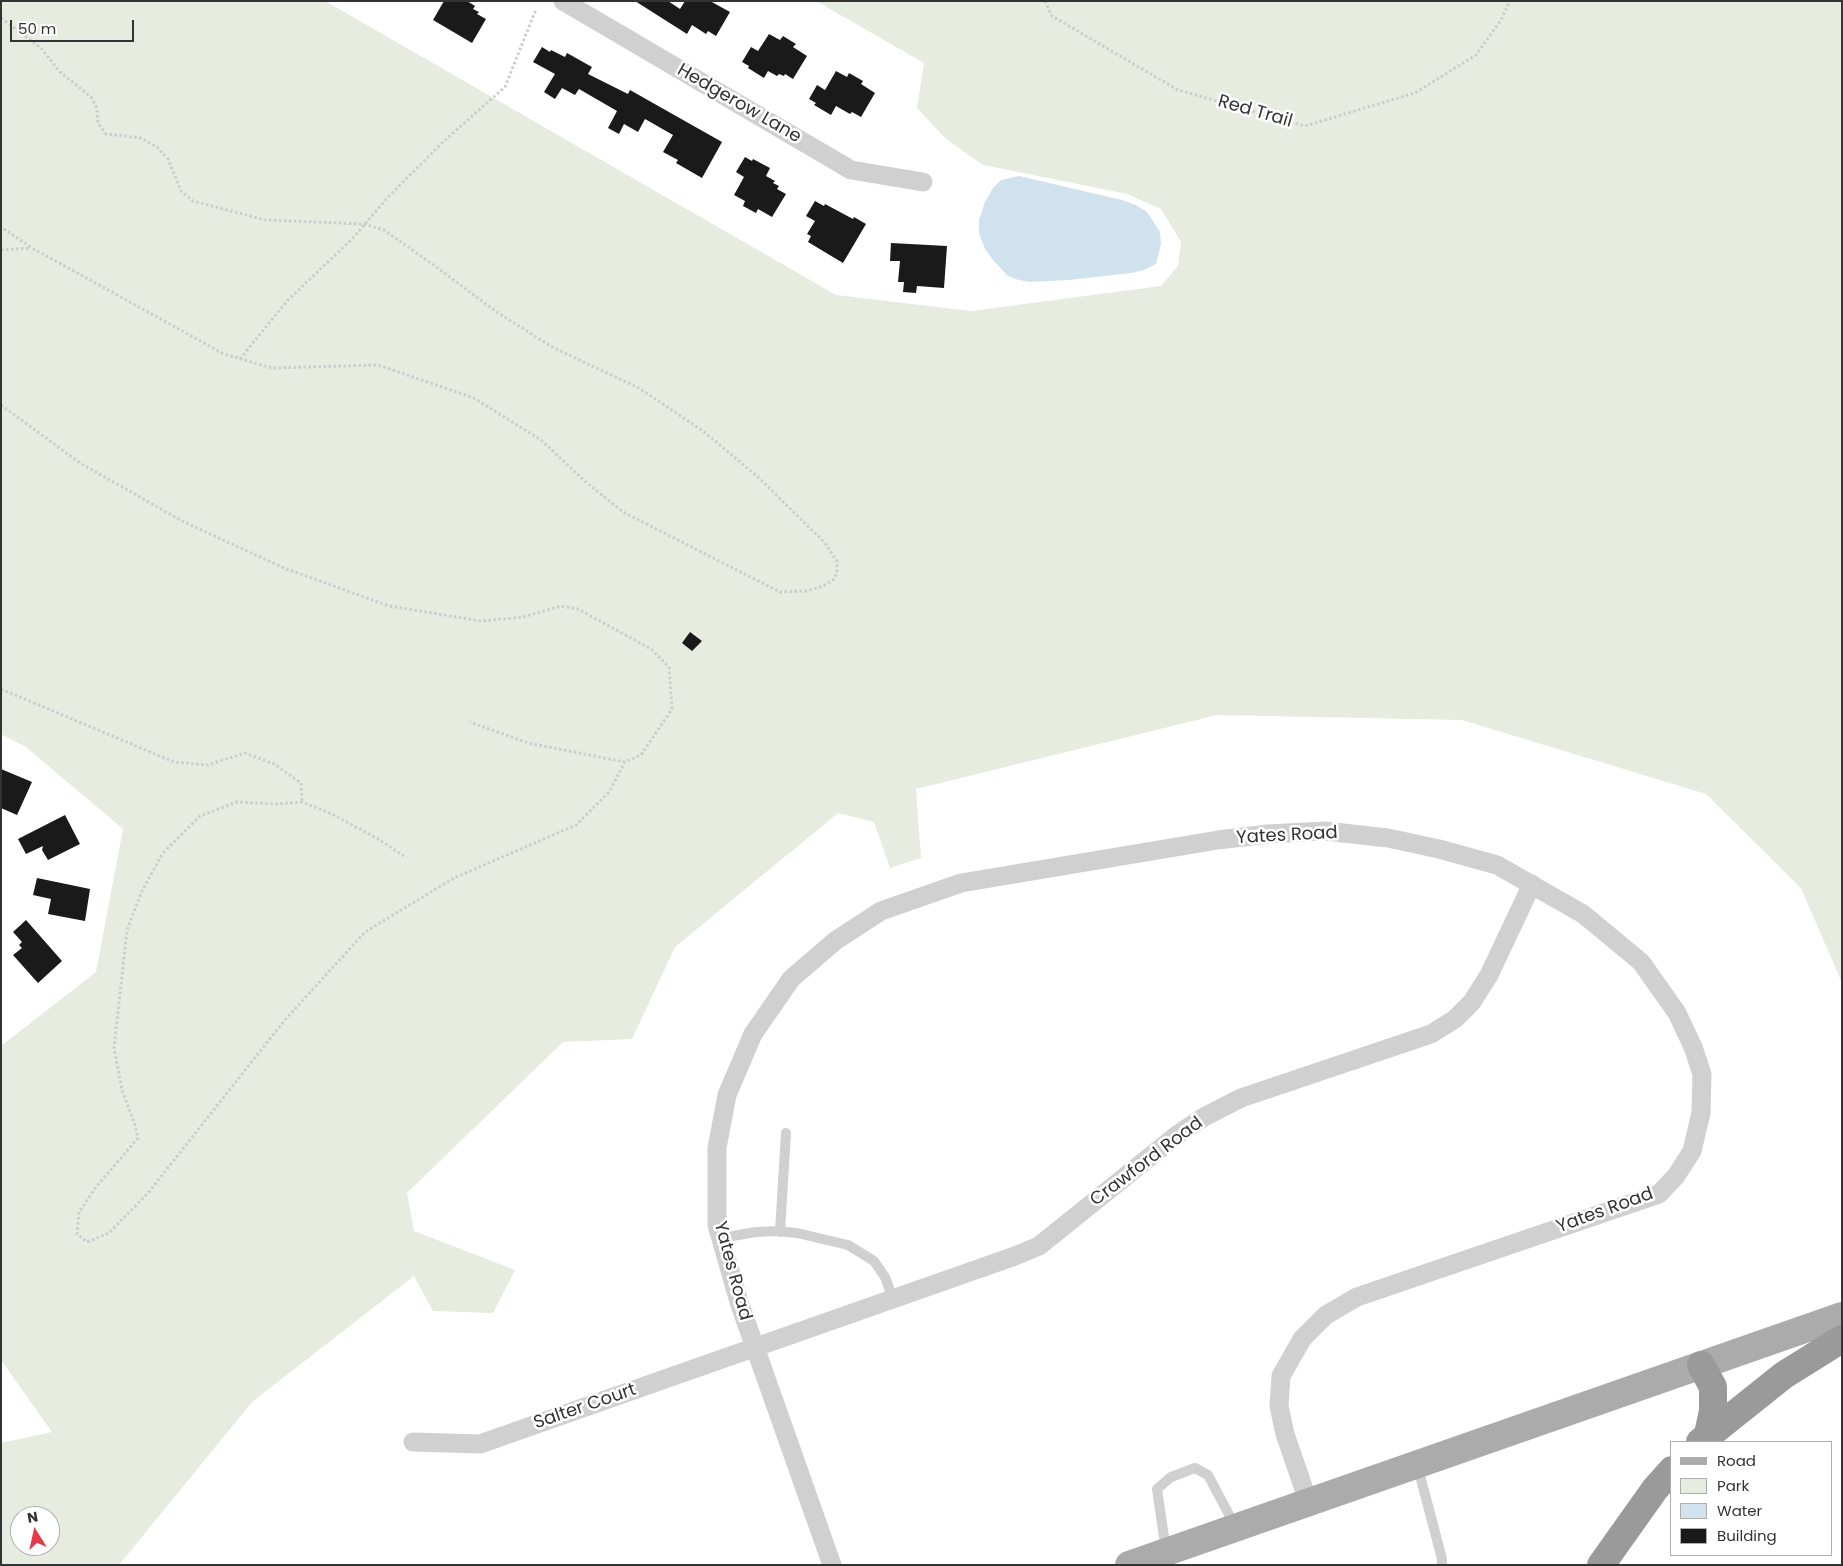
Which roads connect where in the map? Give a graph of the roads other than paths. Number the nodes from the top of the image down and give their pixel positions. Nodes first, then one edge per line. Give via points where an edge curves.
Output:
1 (563, 1) edge
2 (923, 182) dead end
3 (1532, 884) junction
4 (786, 1133) dead end
5 (780, 1232) junction
6 (721, 1238) junction
7 (893, 1299) junction
8 (1842, 1316) edge
9 (1842, 1339) edge
10 (754, 1347) junction
11 (1701, 1365) junction
12 (1704, 1438) edge
13 (413, 1442) dead end
14 (1417, 1463) junction
15 (1670, 1472) edge
16 (1308, 1501) junction
17 (1236, 1527) junction
18 (1167, 1552) junction
19 (832, 1565) edge
20 (1129, 1565) edge
21 (1442, 1565) edge
22 (1600, 1565) edge

1 - 2 street, Hedgerow Lane via 851,170
3 - 6 street, Yates Road via 1497,865 1439,849 1388,838 1325,831 1218,840 961,884 880,911 835,941 791,979 753,1034 727,1095 717,1148 717,1225
3 - 7 street, Crawford Road via 1489,975 1472,1002 1454,1019 1430,1034 1234,1102 1177,1134 1039,1246
3 - 16 street, Yates Road via 1583,914 1641,962 1677,1013 1702,1074 1701,1113 1692,1151 1676,1176 1659,1194 1358,1297 1326,1315 1302,1339 1281,1376 1279,1406 1285,1434
4 - 5 lane
5 - 6 lane
5 - 7 lane via 848,1245 874,1261 885,1277
6 - 10 street, Yates Road
7 - 10 street, Crawford Road
8 - 11 main road
9 - 12 highway via 1784,1375
10 - 13 street, Salter Court via 480,1444
10 - 19 street, Yates Road
11 - 12 highway via 1713,1387 1713,1411
11 - 14 main road
14 - 16 main road
14 - 21 lane
15 - 22 highway
16 - 17 main road
17 - 18 main road
17 - 18 lane via 1208,1475 1195,1468 1171,1476 1158,1489
18 - 20 main road

